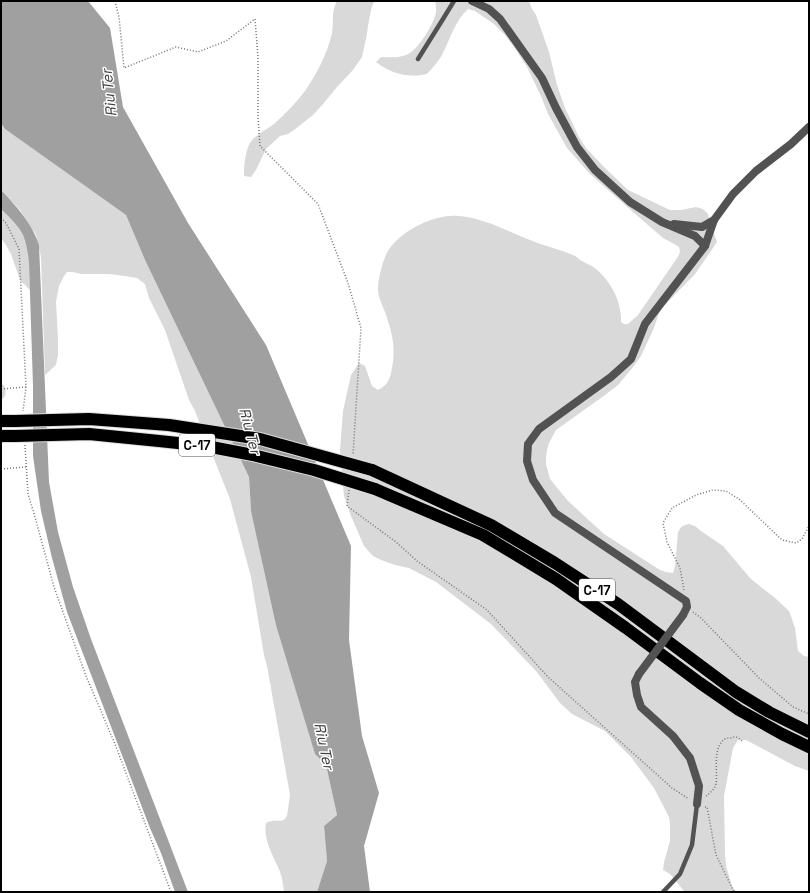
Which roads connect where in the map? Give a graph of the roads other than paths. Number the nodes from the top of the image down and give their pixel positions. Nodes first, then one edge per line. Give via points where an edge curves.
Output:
1 (454, 1) edge
2 (472, 1) edge
3 (418, 59) dead end
4 (809, 127) edge
5 (714, 220) junction
6 (662, 222) junction
7 (705, 246) junction
8 (1, 421) edge
9 (1, 436) edge
10 (809, 732) edge
11 (809, 747) edge
12 (697, 804) joint
13 (663, 892) edge

1 - 3 lane
2 - 6 street via 489,9 500,19 542,78 578,147 595,170 630,202
4 - 5 street via 733,194
5 - 6 street via 702,227
5 - 7 street
6 - 7 street via 695,236
7 - 12 street, bridge via 645,324 631,359 611,377 539,429 528,444 527,461 533,480 555,513 685,608 635,682 642,707 690,758 699,786
8 - 10 highway, C-17, bridge via 19,418 89,419 169,425 260,439 372,470 491,525 555,562 618,604 736,692
9 - 11 highway, C-17, bridge via 20,439 89,434 206,446 314,470 375,489 483,535 556,580 739,710
12 - 13 lane via 692,845 680,874

